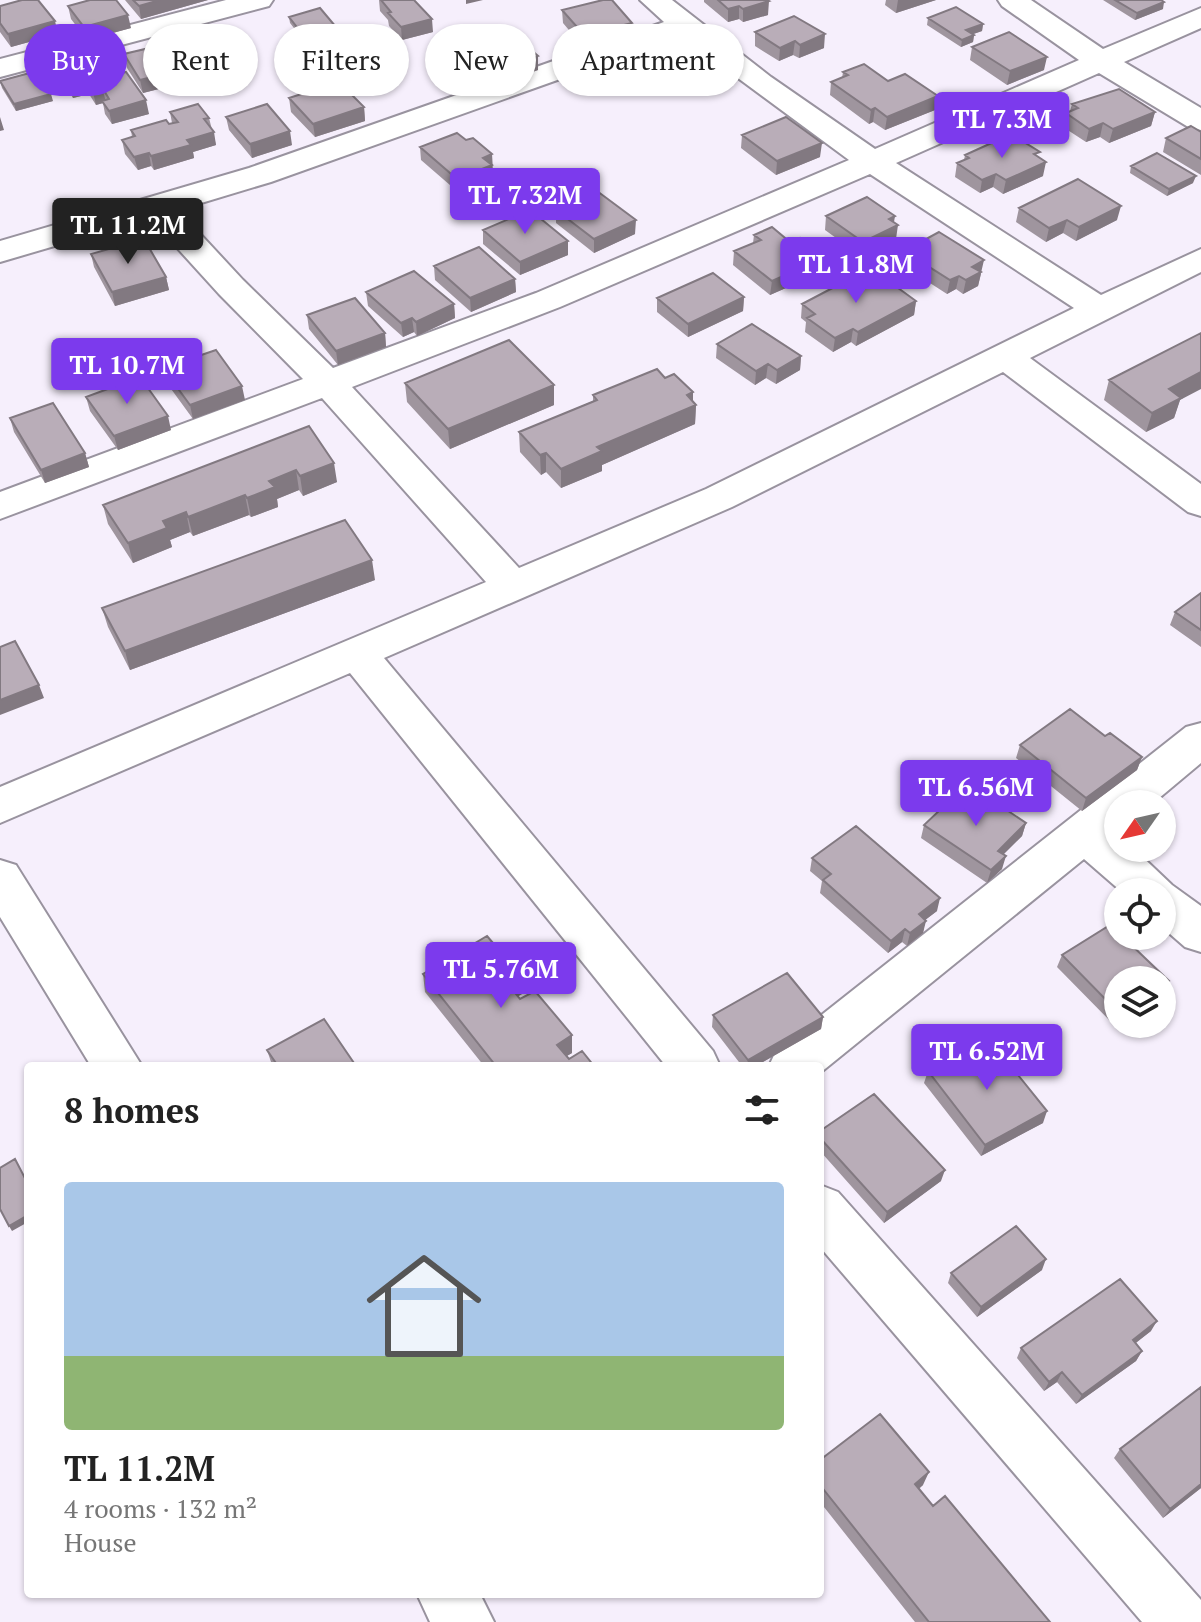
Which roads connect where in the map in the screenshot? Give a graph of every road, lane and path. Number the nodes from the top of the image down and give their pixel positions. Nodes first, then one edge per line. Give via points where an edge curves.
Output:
1 (259, 0) edge
2 (654, 0) edge
3 (1012, 0) edge
4 (1201, 17) edge
5 (683, 24) edge
6 (1101, 61) junction
7 (0, 68) edge
8 (744, 68) edge
9 (552, 72) edge
10 (1201, 121) edge
11 (874, 161) junction
12 (157, 206) junction
13 (0, 252) edge
14 (1201, 259) edge
15 (1099, 309) junction
16 (1005, 356) junction
17 (328, 383) junction
18 (1201, 503) edge
19 (0, 506) edge
20 (513, 586) junction
21 (357, 653) junction
22 (1201, 739) edge
23 (1139, 790) edge
24 (0, 806) edge
25 (1104, 818) edge
26 (0, 878) edge
27 (1176, 912) edge
28 (1201, 933) edge
29 (115, 1062) edge
30 (693, 1062) edge
31 (798, 1062) edge
32 (824, 1214) edge
33 (449, 1598) edge
34 (464, 1622) edge
35 (1181, 1622) edge

1 - 7 street
2 - 5 street
3 - 6 street
4 - 6 street
6 - 10 street
6 - 11 street
8 - 11 street
9 - 12 street
11 - 15 street
11 - 17 street via 548,300
12 - 13 street
12 - 17 street
14 - 15 street
15 - 16 street
16 - 18 street
16 - 20 street via 719,498
17 - 19 street
17 - 20 street
20 - 21 street
21 - 24 street
21 - 30 street
22 - 23 street
25 - 31 street
26 - 29 street
27 - 28 street
32 - 35 street
33 - 34 street

